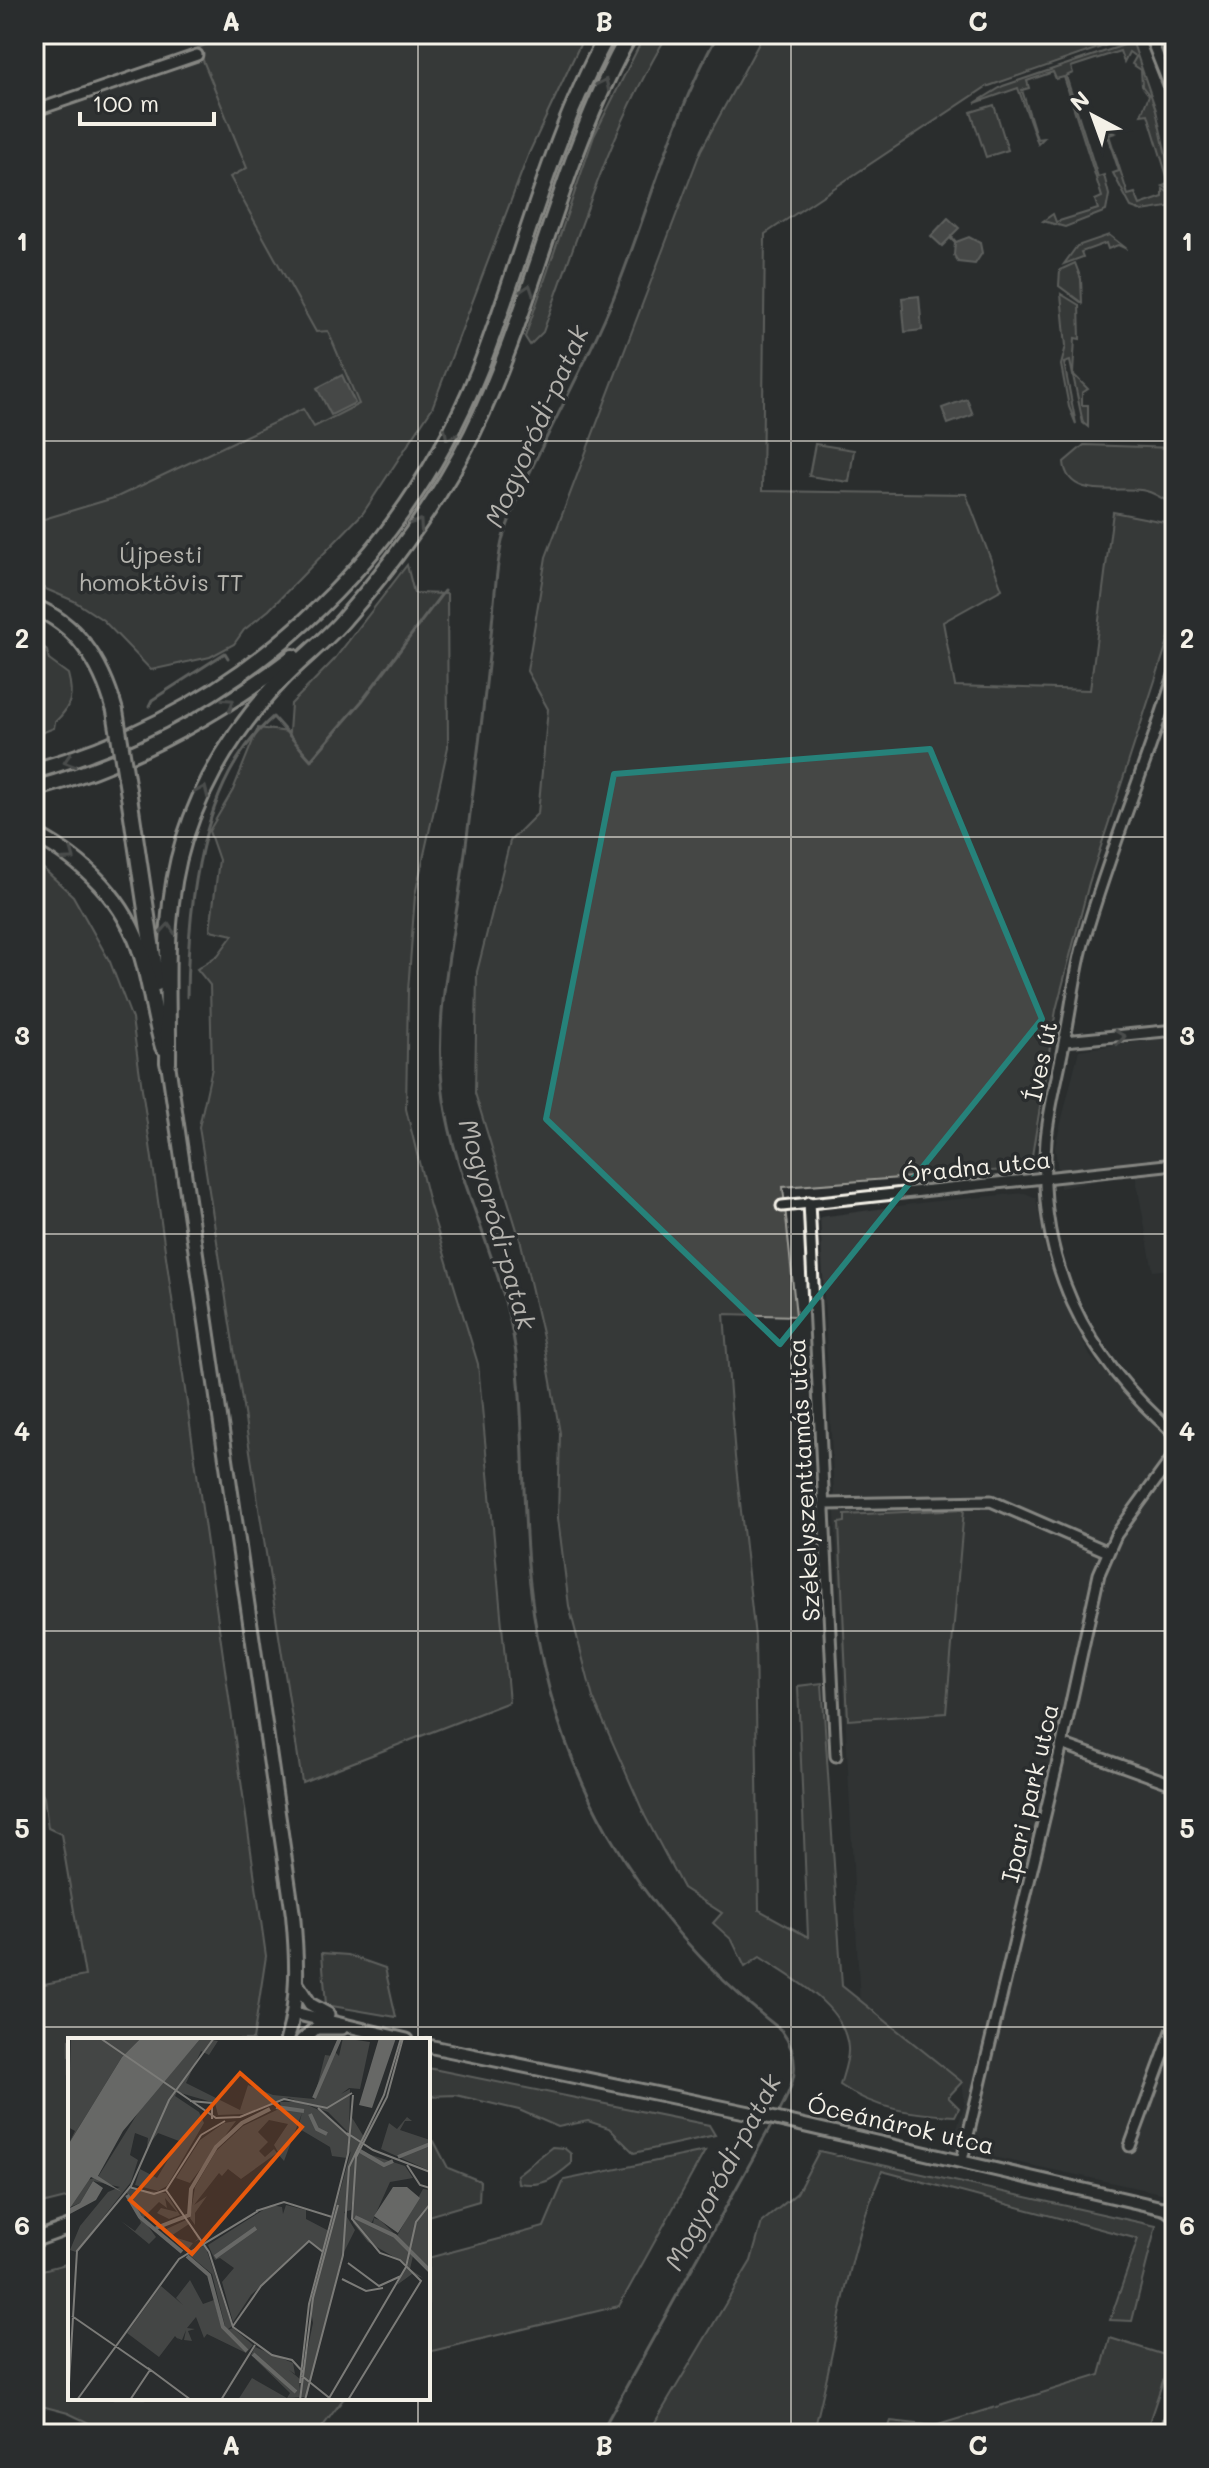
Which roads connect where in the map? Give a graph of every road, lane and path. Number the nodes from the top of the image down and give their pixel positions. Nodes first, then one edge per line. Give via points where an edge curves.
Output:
1 (608, 34) edge
2 (630, 34) edge
3 (1149, 34) edge
4 (197, 55) dead end
5 (1175, 100) edge
6 (34, 111) edge
7 (370, 586) junction
8 (34, 607) edge
9 (1175, 672) edge
10 (34, 771) edge
11 (34, 789) edge
12 (34, 834) edge
13 (1175, 1030) edge
14 (1065, 1041) junction
15 (168, 1063) junction
16 (1175, 1164) edge
17 (1044, 1178) junction
18 (809, 1202) junction
19 (782, 1206) dead end
20 (1175, 1434) edge
21 (1175, 1454) edge
22 (825, 1504) junction
23 (1106, 1551) junction
24 (1062, 1744) junction
25 (836, 1756) dead end
26 (1175, 1785) edge
27 (296, 1982) junction
28 (294, 2013) junction
29 (1175, 2023) edge
30 (358, 2026) junction
31 (288, 2038) edge
32 (304, 2038) edge
33 (400, 2038) edge
34 (430, 2046) edge
35 (1130, 2146) dead end
36 (962, 2160) junction
37 (1172, 2211) edge
38 (68, 2228) edge
39 (34, 2237) edge
40 (1175, 2409) edge
41 (1167, 2434) edge

1 -> 10 highway via 563,131 466,400 430,472 384,537 318,612 228,684 144,731
7 -> 2 highway via 426,512 472,433 510,342 582,136
3 - 5 street
4 - 6 street
11 -> 7 highway via 136,753 208,716 294,656
15 -> 7 highway via 169,917 184,841 200,796 245,721 345,619
8 - 15 highway, bridge via 68,628 90,652 115,711
9 - 14 street, Íves út via 1084,939
12 -> 15 highway via 82,865 117,905 141,952
14 -> 13 street
14 - 17 street, Íves út via 1050,1111
15 - 27 main road via 293,1915
16 - 17 street, Óradna utca
17 - 18 street, Óradna utca
17 - 20 street, Íves út via 1059,1267 1088,1335 1126,1387
18 - 19 street, Óradna utca
18 - 22 street, Székelyszenttamás utca
21 - 23 street, Ipari park utca
22 - 23 street via 991,1501
22 - 25 street, Székelyszenttamás utca
23 - 24 street, Ipari park utca
24 - 26 street
24 - 36 street, Ipari park utca
27 - 28 main road
27 - 30 street via 317,2010
28 - 30 street
28 - 31 main road
29 - 35 street
30 - 32 street via 316,2028
30 - 33 street
34 - 36 street, Óceánárok utca
36 - 37 street, Óceánárok utca
38 - 39 main road
40 - 41 main road

